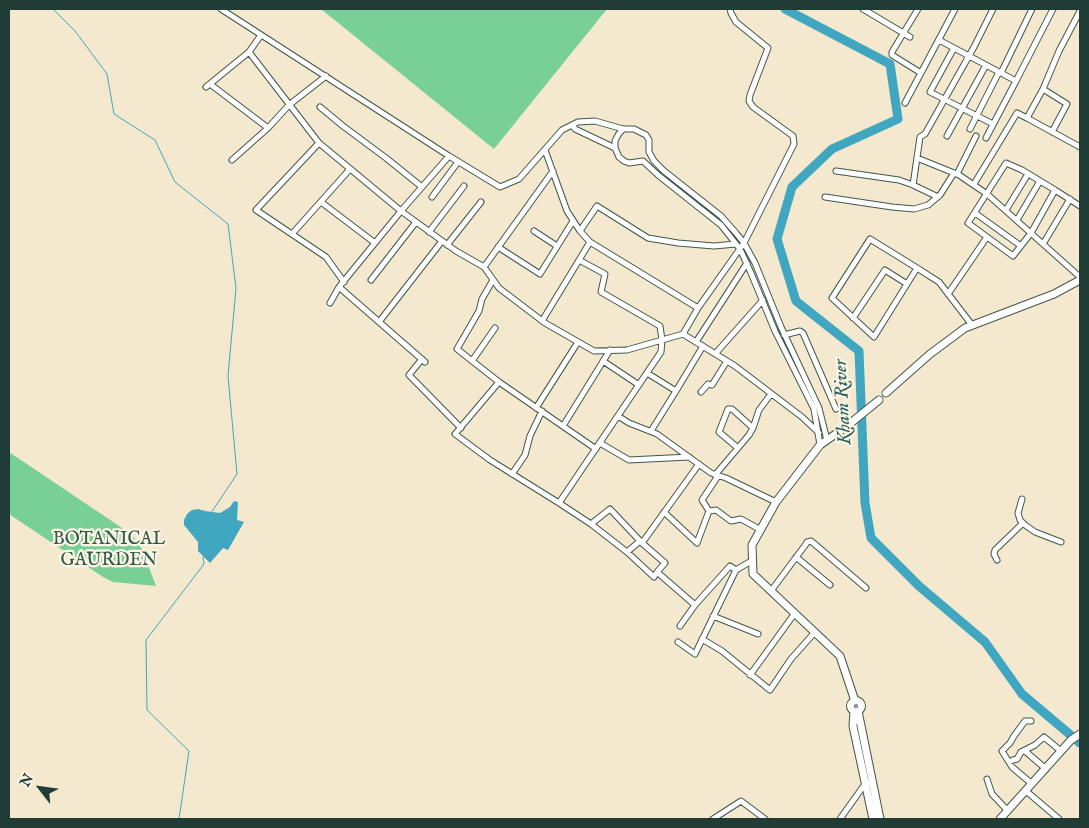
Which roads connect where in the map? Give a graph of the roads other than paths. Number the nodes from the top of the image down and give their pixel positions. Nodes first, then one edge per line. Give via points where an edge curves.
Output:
1 (221, 9) edge
2 (730, 9) edge
3 (863, 9) edge
4 (955, 9) edge
5 (993, 9) edge
6 (1032, 9) edge
7 (1053, 9) edge
8 (915, 10) edge
9 (1080, 11) edge
10 (903, 33) junction
11 (261, 35) junction
12 (910, 37) dead end
13 (939, 40) junction
14 (954, 48) junction
15 (249, 52) junction
16 (969, 56) junction
17 (986, 64) junction
18 (1000, 72) junction
19 (921, 73) junction
20 (326, 76) junction
21 (1016, 81) junction
22 (1043, 89) junction
23 (945, 99) junction
24 (905, 103) dead end
25 (290, 105) junction
26 (320, 107) dead end
27 (962, 108) junction
28 (977, 116) junction
29 (1027, 118) junction
30 (993, 124) junction
31 (572, 125) junction
32 (268, 128) junction
33 (623, 129) junction
34 (970, 129) dead end
35 (1052, 132) junction
36 (946, 136) dead end
37 (976, 136) dead end
38 (986, 138) dead end
39 (318, 143) junction
40 (1080, 147) edge
41 (615, 148) junction
42 (545, 150) junction
43 (649, 152) junction
44 (449, 156) junction
45 (917, 158) junction
46 (232, 160) dead end
47 (643, 161) junction
48 (458, 162) junction
49 (350, 169) junction
50 (553, 171) junction
51 (836, 172) dead end
52 (955, 174) junction
53 (1028, 174) junction
54 (1040, 181) junction
55 (974, 184) junction
56 (913, 185) junction
57 (464, 186) dead end
58 (422, 187) junction
59 (1055, 190) junction
60 (987, 194) junction
61 (432, 197) dead end
62 (825, 197) dead end
63 (938, 197) junction
64 (1070, 199) junction
65 (321, 202) junction
66 (480, 202) dead end
67 (1080, 206) edge
68 (1006, 210) junction
69 (401, 211) junction
70 (975, 213) junction
71 (1017, 220) junction
72 (573, 221) junction
73 (416, 222) junction
74 (534, 230) dead end
75 (580, 231) junction
76 (429, 232) junction
77 (1031, 233) junction
78 (292, 234) junction
79 (987, 237) junction
80 (442, 241) junction
81 (375, 242) junction
82 (590, 242) junction
83 (744, 243) junction
84 (736, 244) junction
85 (1043, 244) junction
86 (447, 245) junction
87 (557, 246) junction
88 (1021, 246) junction
89 (498, 247) junction
90 (740, 249) junction
91 (579, 260) junction
92 (747, 263) junction
93 (484, 267) junction
94 (917, 268) junction
95 (1080, 278) edge
96 (371, 280) dead end
97 (493, 280) junction
98 (344, 282) junction
99 (907, 284) junction
100 (339, 287) junction
101 (948, 294) junction
102 (762, 300) junction
103 (330, 303) dead end
104 (698, 308) junction
105 (853, 318) junction
106 (542, 321) junction
107 (379, 322) junction
108 (972, 324) junction
109 (495, 328) dead end
110 (683, 334) junction
111 (784, 335) junction
112 (662, 340) junction
113 (578, 342) junction
114 (696, 342) junction
115 (703, 346) junction
116 (610, 350) junction
117 (715, 354) junction
118 (472, 361) junction
119 (603, 361) junction
120 (727, 361) junction
121 (647, 373) junction
122 (499, 382) junction
123 (639, 385) junction
124 (676, 391) junction
125 (701, 392) dead end
126 (886, 393) dead end
127 (771, 394) junction
128 (877, 402) dead end
129 (536, 408) junction
130 (836, 408) dead end
131 (542, 412) junction
132 (618, 416) junction
133 (563, 426) junction
134 (461, 428) junction
135 (753, 428) junction
136 (651, 431) junction
137 (819, 434) junction
138 (600, 443) junction
139 (824, 443) junction
140 (738, 448) junction
141 (596, 449) junction
142 (689, 457) junction
143 (699, 464) junction
144 (512, 474) junction
145 (716, 475) junction
146 (1022, 499) dead end
147 (776, 502) junction
148 (559, 503) junction
149 (709, 511) junction
150 (664, 512) junction
151 (1023, 523) junction
152 (591, 524) junction
153 (761, 530) junction
154 (641, 542) junction
155 (1061, 542) dead end
156 (628, 552) junction
157 (796, 557) junction
158 (752, 560) junction
159 (997, 560) dead end
160 (736, 570) junction
161 (657, 572) junction
162 (830, 585) dead end
163 (866, 588) dead end
164 (771, 591) junction
165 (695, 605) junction
166 (795, 613) junction
167 (713, 616) junction
168 (680, 626) dead end
169 (815, 632) junction
170 (758, 634) dead end
171 (702, 638) junction
172 (678, 642) dead end
173 (750, 675) junction
174 (1031, 721) dead end
175 (1080, 734) edge
176 (1025, 751) junction
177 (1061, 751) junction
178 (1009, 762) junction
179 (1046, 769) junction
180 (987, 779) dead end
181 (869, 783) junction
182 (1032, 784) junction
183 (1026, 791) junction
184 (1008, 811) junction
185 (721, 814) junction
186 (713, 819) edge
187 (726, 819) edge
188 (764, 819) edge
189 (840, 819) edge
190 (873, 819) edge
191 (880, 819) edge
192 (1000, 819) edge
193 (1059, 819) edge

1 - 11 street
2 - 83 street via 736,22 768,48 749,101 793,136 794,144
3 - 10 street
4 - 13 street
5 - 16 street
6 - 18 street
7 - 21 street
8 - 10 street
9 - 22 street
10 - 12 street
10 - 19 street via 892,55
11 - 15 street
11 - 20 street
13 - 14 street
13 - 19 street
14 - 16 street
14 - 23 street via 930,91
15 - 25 street
15 - 32 street via 208,85
16 - 17 street
16 - 23 street
17 - 18 street
17 - 27 street
18 - 21 street
18 - 28 street
19 - 24 street
20 - 25 street
20 - 44 street
21 - 30 street
22 - 29 street
22 - 35 street via 1067,104
23 - 27 street
23 - 45 street via 925,134 920,137
25 - 32 street
25 - 39 street
26 - 58 street
27 - 28 street
27 - 36 street
28 - 30 street
28 - 34 street
29 - 35 street
29 - 55 street via 1017,113
30 - 38 street
31 - 33 street via 595,121
31 - 41 street via 576,130
31 - 42 street via 562,130
32 - 46 street
33 - 41 street via 616,138
33 - 43 street via 634,129 646,135
35 - 40 street
37 - 52 street
39 - 49 street
39 - 78 street via 256,210
41 - 47 street via 624,161
42 - 48 street via 519,180 500,186
42 - 50 street
43 - 47 street
43 - 83 street via 664,171 721,216
44 - 48 street
44 - 58 street
45 - 52 street
45 - 56 street
47 - 84 street via 721,225
48 - 61 street
49 - 65 street
49 - 69 street
50 - 72 street
50 - 89 street
51 - 56 street via 899,180
52 - 55 street
52 - 63 street
53 - 54 street
53 - 60 street via 1006,163
53 - 68 street
54 - 59 street
54 - 71 street
55 - 60 street
56 - 63 street
57 - 76 street
58 - 69 street
59 - 64 street
59 - 77 street
60 - 68 street
60 - 70 street
62 - 63 street via 914,209 928,205
64 - 67 street
64 - 85 street
65 - 78 street
65 - 81 street
66 - 86 street
68 - 71 street
69 - 73 street
69 - 81 street
70 - 79 street via 968,223
70 - 88 street
71 - 77 street
72 - 75 street
72 - 87 street
73 - 76 street
73 - 96 street
74 - 87 street
75 - 82 street
75 - 84 street via 597,206 648,238 678,244
76 - 80 street
77 - 85 street
77 - 88 street
78 - 98 street via 326,257
79 - 88 street via 1013,256
79 - 101 street
80 - 86 street
80 - 107 street
81 - 98 street
82 - 91 street
82 - 104 street
83 - 90 street
83 - 111 street
84 - 90 street
85 - 95 street
86 - 93 street
87 - 89 street via 540,274
89 - 93 street
90 - 92 street
90 - 104 street
91 - 106 street
91 - 112 street via 605,274 601,292 660,326
92 - 102 street
92 - 114 street
93 - 97 street
94 - 99 street
94 - 101 street via 939,282
94 - 105 street via 870,239 832,298
95 - 108 street via 1054,294
97 - 106 street
97 - 118 street via 457,349
98 - 100 street
99 - 105 street via 885,270
99 - 105 street via 874,337
100 - 103 street
100 - 107 street
101 - 108 street
102 - 117 street
102 - 137 street via 814,409
104 - 110 street
106 - 113 street
107 - 134 street via 423,360 409,375
108 - 126 street via 930,354
109 - 118 street
110 - 112 street
110 - 114 street
111 - 130 street via 800,330 803,333
111 - 139 street via 819,408
112 - 116 street via 627,350
112 - 121 street via 661,352
113 - 116 street via 594,351
113 - 129 street
114 - 115 street
115 - 117 street
115 - 124 street
116 - 119 street
117 - 120 street
118 - 122 street
119 - 123 street
119 - 133 street
120 - 125 street via 712,386 708,384
120 - 127 street
121 - 123 street
121 - 124 street
122 - 129 street
122 - 134 street
123 - 132 street
124 - 136 street
127 - 135 street via 759,410
127 - 137 street
128 - 139 street
129 - 131 street
131 - 133 street
131 - 144 street via 530,436 526,455
132 - 136 street
132 - 138 street
133 - 141 street
134 - 144 street via 456,434
135 - 140 street
135 - 140 street via 732,409 728,410 719,432
136 - 142 street
137 - 139 street
138 - 141 street
138 - 142 street via 629,460
139 - 147 street
140 - 145 street
141 - 148 street
142 - 143 street
143 - 145 street
143 - 150 street
144 - 148 street
145 - 147 street
145 - 149 street via 702,500
146 - 151 street via 1018,513
147 - 153 street
148 - 152 street
149 - 150 street via 697,543
149 - 153 street via 716,510 731,520 741,519
150 - 154 street
151 - 155 street via 1035,532
151 - 159 street via 995,550
152 - 154 street via 610,508
152 - 156 street
153 - 158 street via 752,545
154 - 156 street
154 - 161 street via 666,563
156 - 161 street via 654,577
157 - 162 street
157 - 163 street via 807,542 813,542
157 - 164 street
158 - 160 street
158 - 164 street via 753,574
160 - 165 street via 730,566
160 - 167 street
161 - 165 street
164 - 166 street
165 - 168 street
166 - 169 street
166 - 173 street
167 - 170 street
167 - 171 street
169 - 173 street via 770,690
169 - 181 street via 840,656 855,701 850,705 856,711 853,726
171 - 172 street via 695,654
171 - 173 street
174 - 178 street via 1025,721 1002,750
175 - 177 street
176 - 177 street via 1044,737
176 - 178 street
176 - 179 street
177 - 179 street
178 - 182 street
179 - 182 street
180 - 184 street via 992,794
181 - 189 street
181 - 190 street
181 - 191 street
182 - 183 street
183 - 184 street
183 - 193 street
184 - 192 street
185 - 186 street
185 - 187 street
185 - 188 street via 741,801

